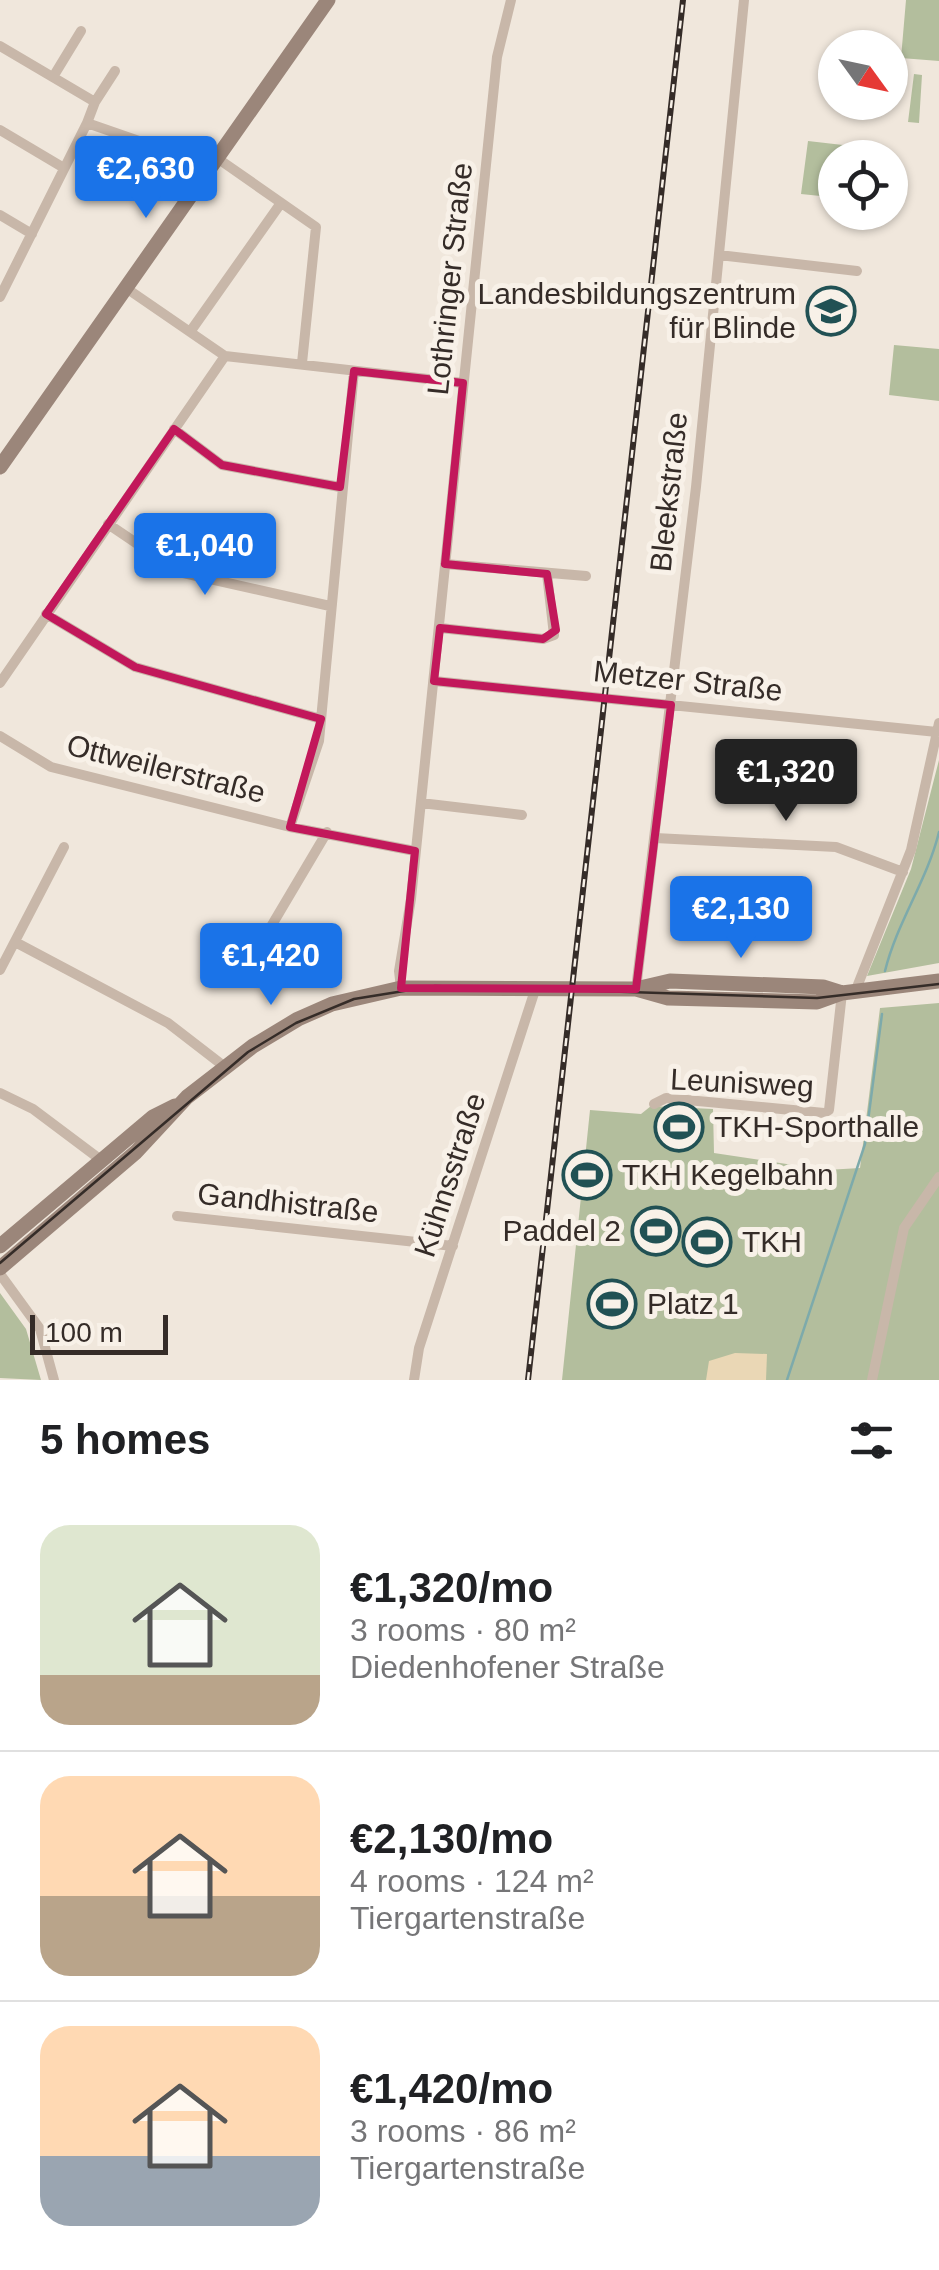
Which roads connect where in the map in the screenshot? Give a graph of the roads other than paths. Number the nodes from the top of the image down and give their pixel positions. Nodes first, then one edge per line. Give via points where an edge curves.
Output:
1 (328, 0) edge
2 (511, 0) edge
3 (744, 0) edge
4 (81, 30) dead end
5 (0, 46) edge
6 (115, 72) dead end
7 (53, 77) junction
8 (95, 102) junction
9 (87, 123) junction
10 (0, 130) edge
11 (214, 162) junction
12 (64, 168) junction
13 (281, 204) junction
14 (0, 216) edge
15 (32, 234) junction
16 (719, 256) junction
17 (857, 271) dead end
18 (126, 288) junction
19 (0, 297) edge
20 (190, 332) junction
21 (225, 356) junction
22 (302, 364) junction
23 (354, 371) junction
24 (463, 383) junction
25 (174, 429) junction
26 (0, 467) edge
27 (340, 488) junction
28 (108, 524) junction
29 (446, 564) junction
30 (547, 574) junction
31 (586, 576) dead end
32 (330, 606) junction
33 (46, 614) junction
34 (440, 628) junction
35 (434, 681) junction
36 (0, 683) edge
37 (670, 705) junction
38 (321, 719) junction
39 (938, 727) edge
40 (0, 736) edge
41 (421, 803) junction
42 (522, 815) dead end
43 (290, 826) junction
44 (327, 832) junction
45 (655, 838) junction
46 (64, 848) dead end
47 (416, 851) junction
48 (903, 872) junction
49 (263, 940) dead end
50 (17, 944) junction
51 (0, 970) edge
52 (939, 982) edge
53 (537, 986) junction
54 (401, 988) junction
55 (636, 990) junction
56 (849, 993) junction
57 (225, 1067) junction
58 (0, 1093) edge
59 (179, 1104) junction
60 (654, 1104) dead end
61 (100, 1160) junction
62 (939, 1176) edge
63 (177, 1216) dead end
64 (0, 1246) edge
65 (452, 1246) junction
66 (0, 1271) edge
67 (54, 1380) edge
68 (414, 1380) edge
69 (872, 1380) edge

1 - 11 main road
2 - 24 street, Lothringer Straße via 497,57
3 - 16 street, Bleekstraße
4 - 7 street
5 - 7 street
6 - 8 street
7 - 8 street
8 - 9 street
9 - 11 street
9 - 12 street
10 - 12 street
11 - 13 street
11 - 18 main road
12 - 15 street
13 - 20 street
13 - 22 street via 316,228
14 - 15 street
15 - 19 street
16 - 17 street
16 - 37 street, Bleekstraße
18 - 20 street
18 - 26 main road
20 - 21 street
21 - 22 street
21 - 25 street
22 - 23 street
23 - 24 street
23 - 27 street
24 - 29 street, Lothringer Straße
25 - 27 street via 222,465
25 - 28 street
27 - 32 street
28 - 32 street via 179,572
28 - 33 street
29 - 30 street
29 - 34 street, Lothringer Straße
30 - 31 street
30 - 34 street via 554,636
32 - 38 street
33 - 36 street
33 - 38 street via 135,667
34 - 35 street, Lothringer Straße
35 - 37 street, Metzer Straße
35 - 41 street, Lothringer Straße
37 - 39 street, Metzer Straße
37 - 45 street, Bleekstraße
38 - 43 street
39 - 48 street
40 - 43 street, Ottweilerstraße via 50,766
41 - 42 street
41 - 47 street, Lothringer Straße
43 - 44 street, Ottweilerstraße
44 - 47 street, Ottweilerstraße
44 - 49 street
45 - 48 street via 836,846
45 - 55 street, Bleekstraße
46 - 50 street
47 - 54 street, Lothringer Straße
48 - 56 street
50 - 51 street
50 - 57 street via 168,1023
52 - 56 main road
53 - 54 main road
53 - 55 main road
53 - 65 street, Kühnsstraße
54 - 57 main road via 298,1019
55 - 56 main road via 674,981 823,986
56 - 60 street, Leunisweg via 824,1114 666,1098
57 - 59 main road
58 - 61 street via 34,1109
59 - 61 main road
59 - 66 main road via 144,1144
61 - 64 main road
62 - 69 street via 904,1228
63 - 65 street, Gandhistraße
65 - 68 street, Kühnsstraße
66 - 67 street via 40,1329

